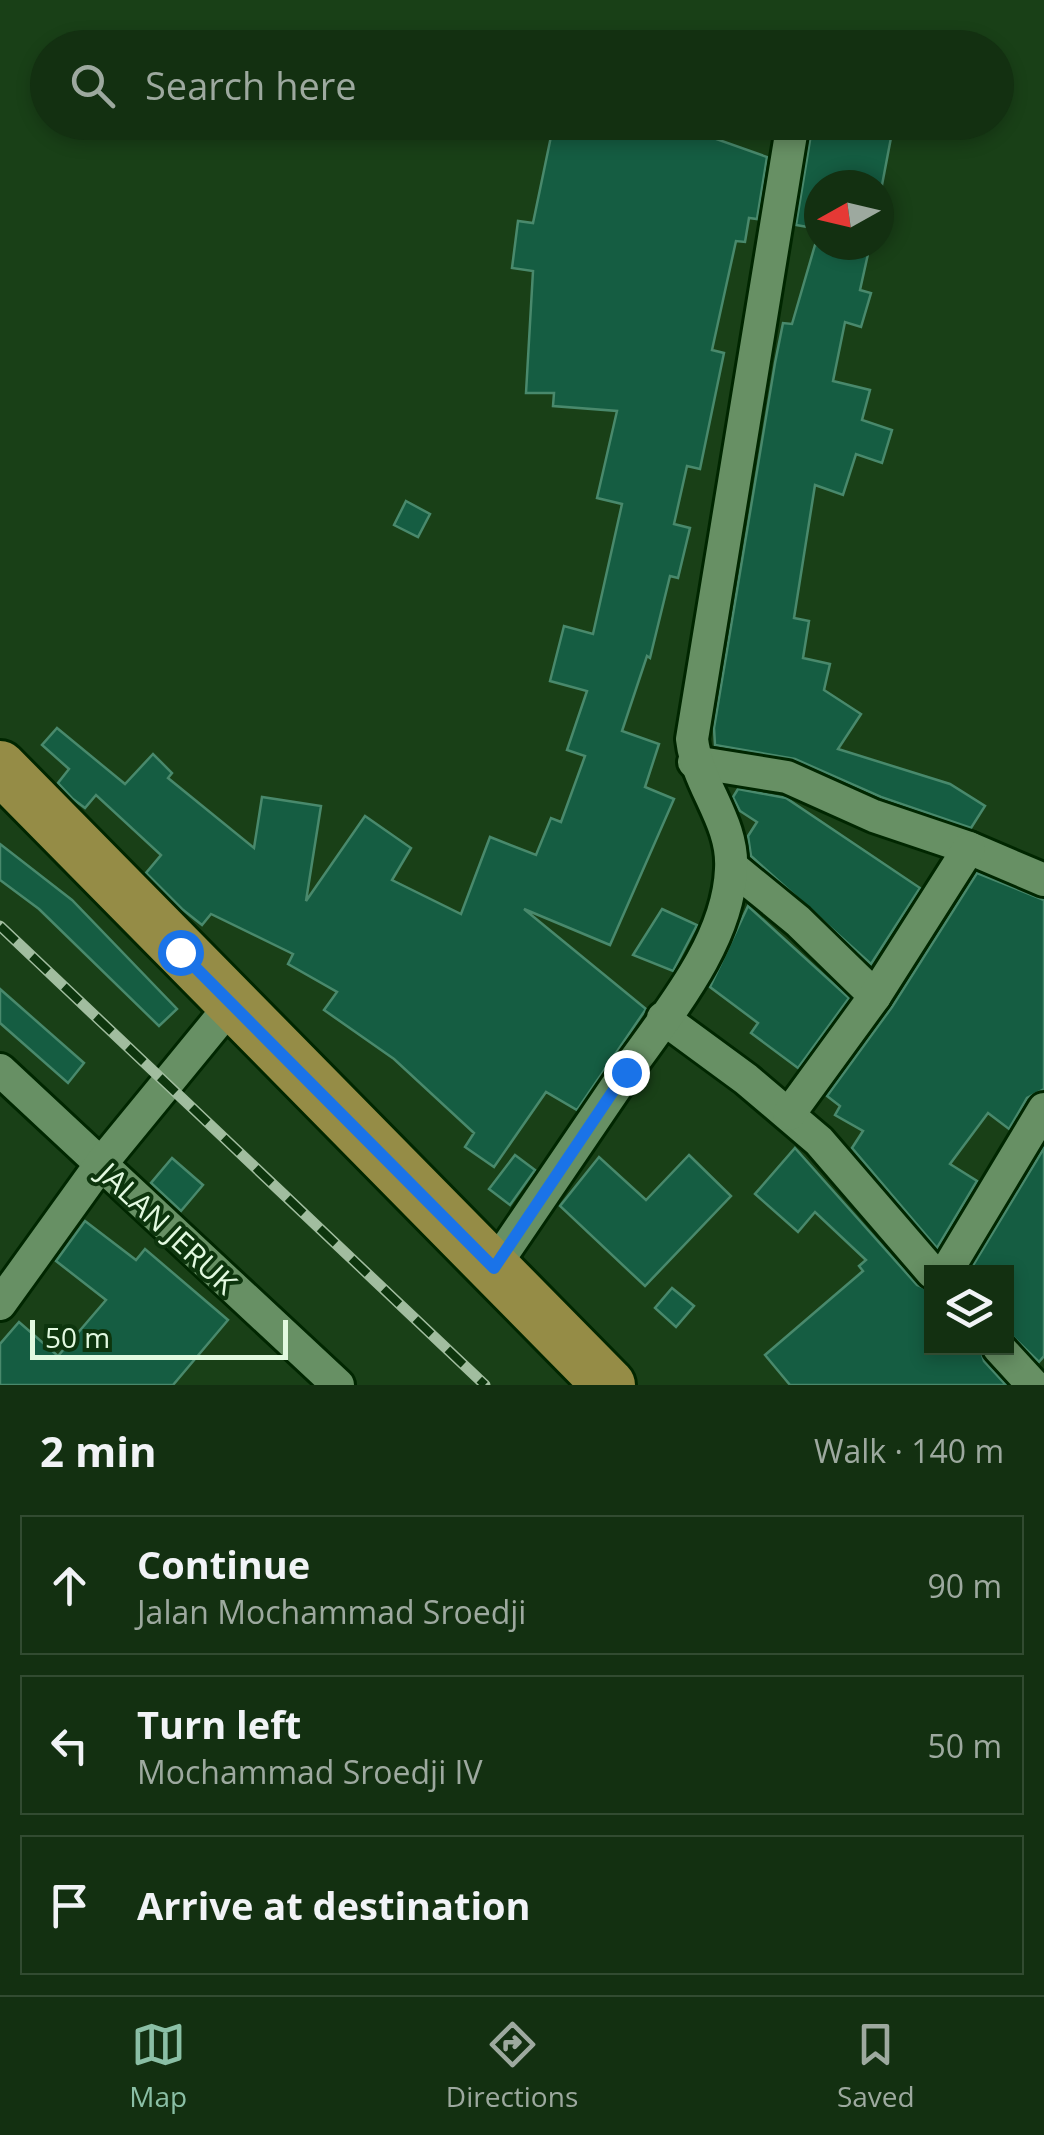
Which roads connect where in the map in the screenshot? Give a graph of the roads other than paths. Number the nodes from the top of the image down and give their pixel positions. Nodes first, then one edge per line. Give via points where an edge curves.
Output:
1 (791, 140) edge
2 (694, 762) junction
3 (0, 767) edge
4 (969, 848) junction
5 (732, 867) junction
6 (1044, 880) edge
7 (875, 996) junction
8 (232, 1004) junction
9 (663, 1018) junction
10 (0, 1070) edge
11 (1044, 1109) edge
12 (789, 1114) junction
13 (100, 1165) junction
14 (926, 1265) edge
15 (950, 1265) edge
16 (494, 1268) junction
17 (0, 1304) edge
18 (1005, 1355) edge
19 (338, 1385) edge
20 (608, 1385) edge
21 (1033, 1385) edge

1 - 2 street via 698,692
2 - 4 street via 787,776
2 - 5 street via 726,828
3 - 8 main road
4 - 6 street
4 - 7 street
5 - 7 street
5 - 9 street via 720,923
7 - 12 street
8 - 13 street
8 - 16 main road
9 - 12 street
9 - 16 street
10 - 13 street, JALAN JERUK
11 - 15 street
12 - 14 street
13 - 17 street
13 - 19 street, JALAN JERUK
16 - 20 main road
18 - 21 street

